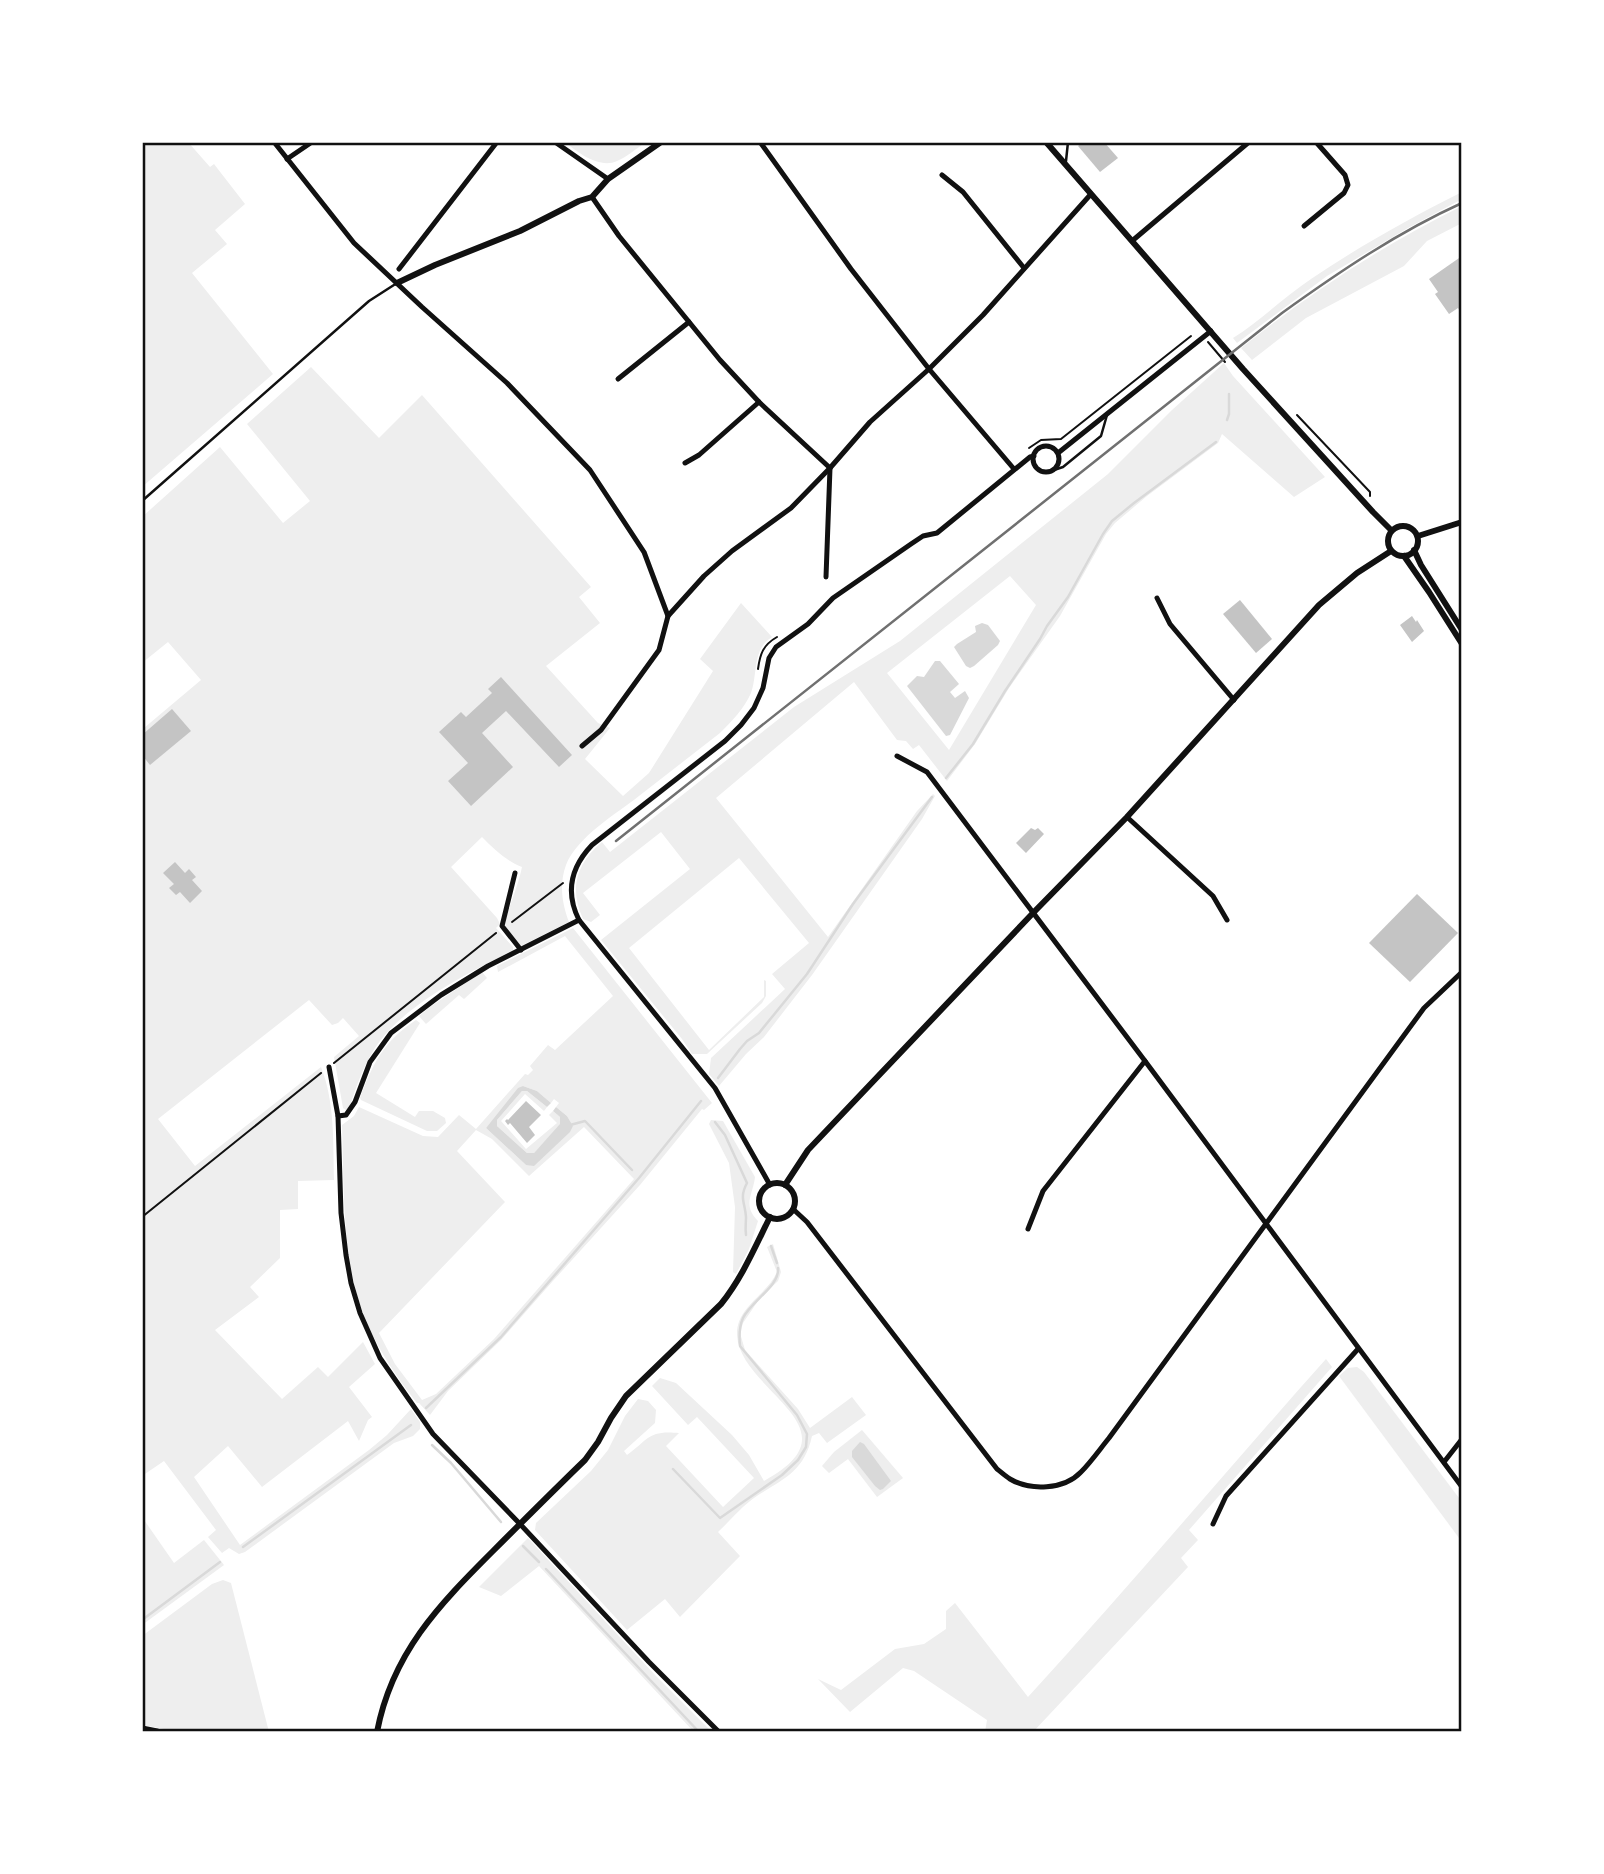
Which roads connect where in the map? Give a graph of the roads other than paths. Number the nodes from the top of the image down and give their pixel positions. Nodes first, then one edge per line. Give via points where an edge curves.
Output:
1 (274, 142) edge
2 (312, 142) edge
3 (497, 142) edge
4 (555, 142) edge
5 (661, 142) edge
6 (760, 142) edge
7 (1046, 142) edge
8 (1068, 142) edge
9 (1249, 142) edge
10 (1316, 142) edge
11 (287, 159) junction
12 (1065, 164) junction
13 (943, 175) dead end
14 (608, 179) junction
15 (1091, 194) junction
16 (592, 197) junction
17 (1304, 226) dead end
18 (1132, 241) junction
19 (1024, 268) junction
20 (399, 269) dead end
21 (397, 283) junction
22 (689, 322) junction
23 (1210, 331) junction
24 (929, 369) junction
25 (618, 379) dead end
26 (759, 402) junction
27 (1108, 413) junction
28 (1058, 453) junction
29 (1034, 456) junction
30 (685, 463) dead end
31 (830, 468) junction
32 (1014, 469) junction
33 (1054, 470) junction
34 (142, 501) edge
35 (1462, 522) edge
36 (1391, 530) junction
37 (1418, 536) junction
38 (1391, 551) junction
39 (1414, 551) junction
40 (1404, 556) junction
41 (826, 577) dead end
42 (1157, 598) dead end
43 (668, 615) junction
44 (1462, 629) edge
45 (1462, 644) edge
46 (1234, 700) junction
47 (582, 746) dead end
48 (897, 756) dead end
49 (1127, 817) junction
50 (515, 873) dead end
51 (1033, 913) junction
52 (579, 920) junction
53 (1227, 920) dead end
54 (521, 950) junction
55 (1462, 971) edge
56 (1145, 1061) junction
57 (329, 1067) road end
58 (338, 1116) junction
59 (770, 1185) junction
60 (785, 1185) junction
61 (793, 1209) junction
62 (770, 1217) junction
63 (1266, 1224) junction
64 (1028, 1229) dead end
65 (1358, 1349) junction
66 (1462, 1439) edge
67 (1444, 1462) junction
68 (1462, 1488) edge
69 (520, 1524) junction
70 (1213, 1524) dead end
71 (142, 1729) edge
72 (157, 1732) edge
73 (377, 1732) edge
74 (719, 1732) edge

1 - 11 street
2 - 11 street
3 - 20 street
4 - 14 street
5 - 14 street
6 - 24 street
7 - 12 street
8 - 12 lane
9 - 18 street
10 - 17 street via 1345,174 1348,185
11 - 21 street via 354,243
12 - 15 street
13 - 19 street via 963,192
14 - 16 street
15 - 18 street
15 - 19 street
16 - 21 street
16 - 22 street
18 - 23 street
19 - 24 street
21 - 34 lane via 369,301
21 - 43 street via 507,383 590,470 644,552
22 - 25 street
22 - 26 street
23 - 27 street
23 - 36 street
24 - 31 street via 870,422
24 - 32 street
26 - 30 street
26 - 31 street
27 - 28 street
27 - 33 lane via 1101,436
28 - 29 street via 1044,447
28 - 33 street
29 - 32 street
29 - 33 street via 1041,471
31 - 41 street
31 - 43 street via 791,508 704,576
32 - 52 street via 937,533 923,536 887,558 776,647 759,698 741,725 592,845 578,862 572,899
35 - 37 street
36 - 37 street via 1405,525
36 - 38 street via 1387,542
37 - 39 street
38 - 40 street
38 - 46 street via 1329,596
39 - 40 street
39 - 44 street
40 - 45 street
42 - 46 street via 1170,624
43 - 47 street via 659,650 601,730
46 - 49 street
48 - 51 street via 927,772
49 - 51 street
49 - 53 street via 1213,896
50 - 54 street via 502,926
51 - 56 street
51 - 60 street via 808,1150
52 - 54 street
52 - 59 street via 715,1088
54 - 58 street via 441,995 391,1033 370,1062 355,1102 346,1115
55 - 63 street via 1424,1008
56 - 63 street
56 - 64 street via 1043,1191
57 - 58 street
58 - 69 street via 346,1255 369,1334 380,1358 433,1434
59 - 60 street
59 - 62 street via 759,1201
60 - 61 street via 794,1195
61 - 62 street via 783,1218
61 - 63 street via 997,1469 1026,1485 1045,1487 1079,1474
62 - 69 street via 727,1297 636,1384 585,1460
63 - 65 street
65 - 67 street
65 - 70 street via 1226,1496
66 - 67 street
67 - 68 street
69 - 73 street via 419,1632 390,1683
69 - 74 street
71 - 72 main road

